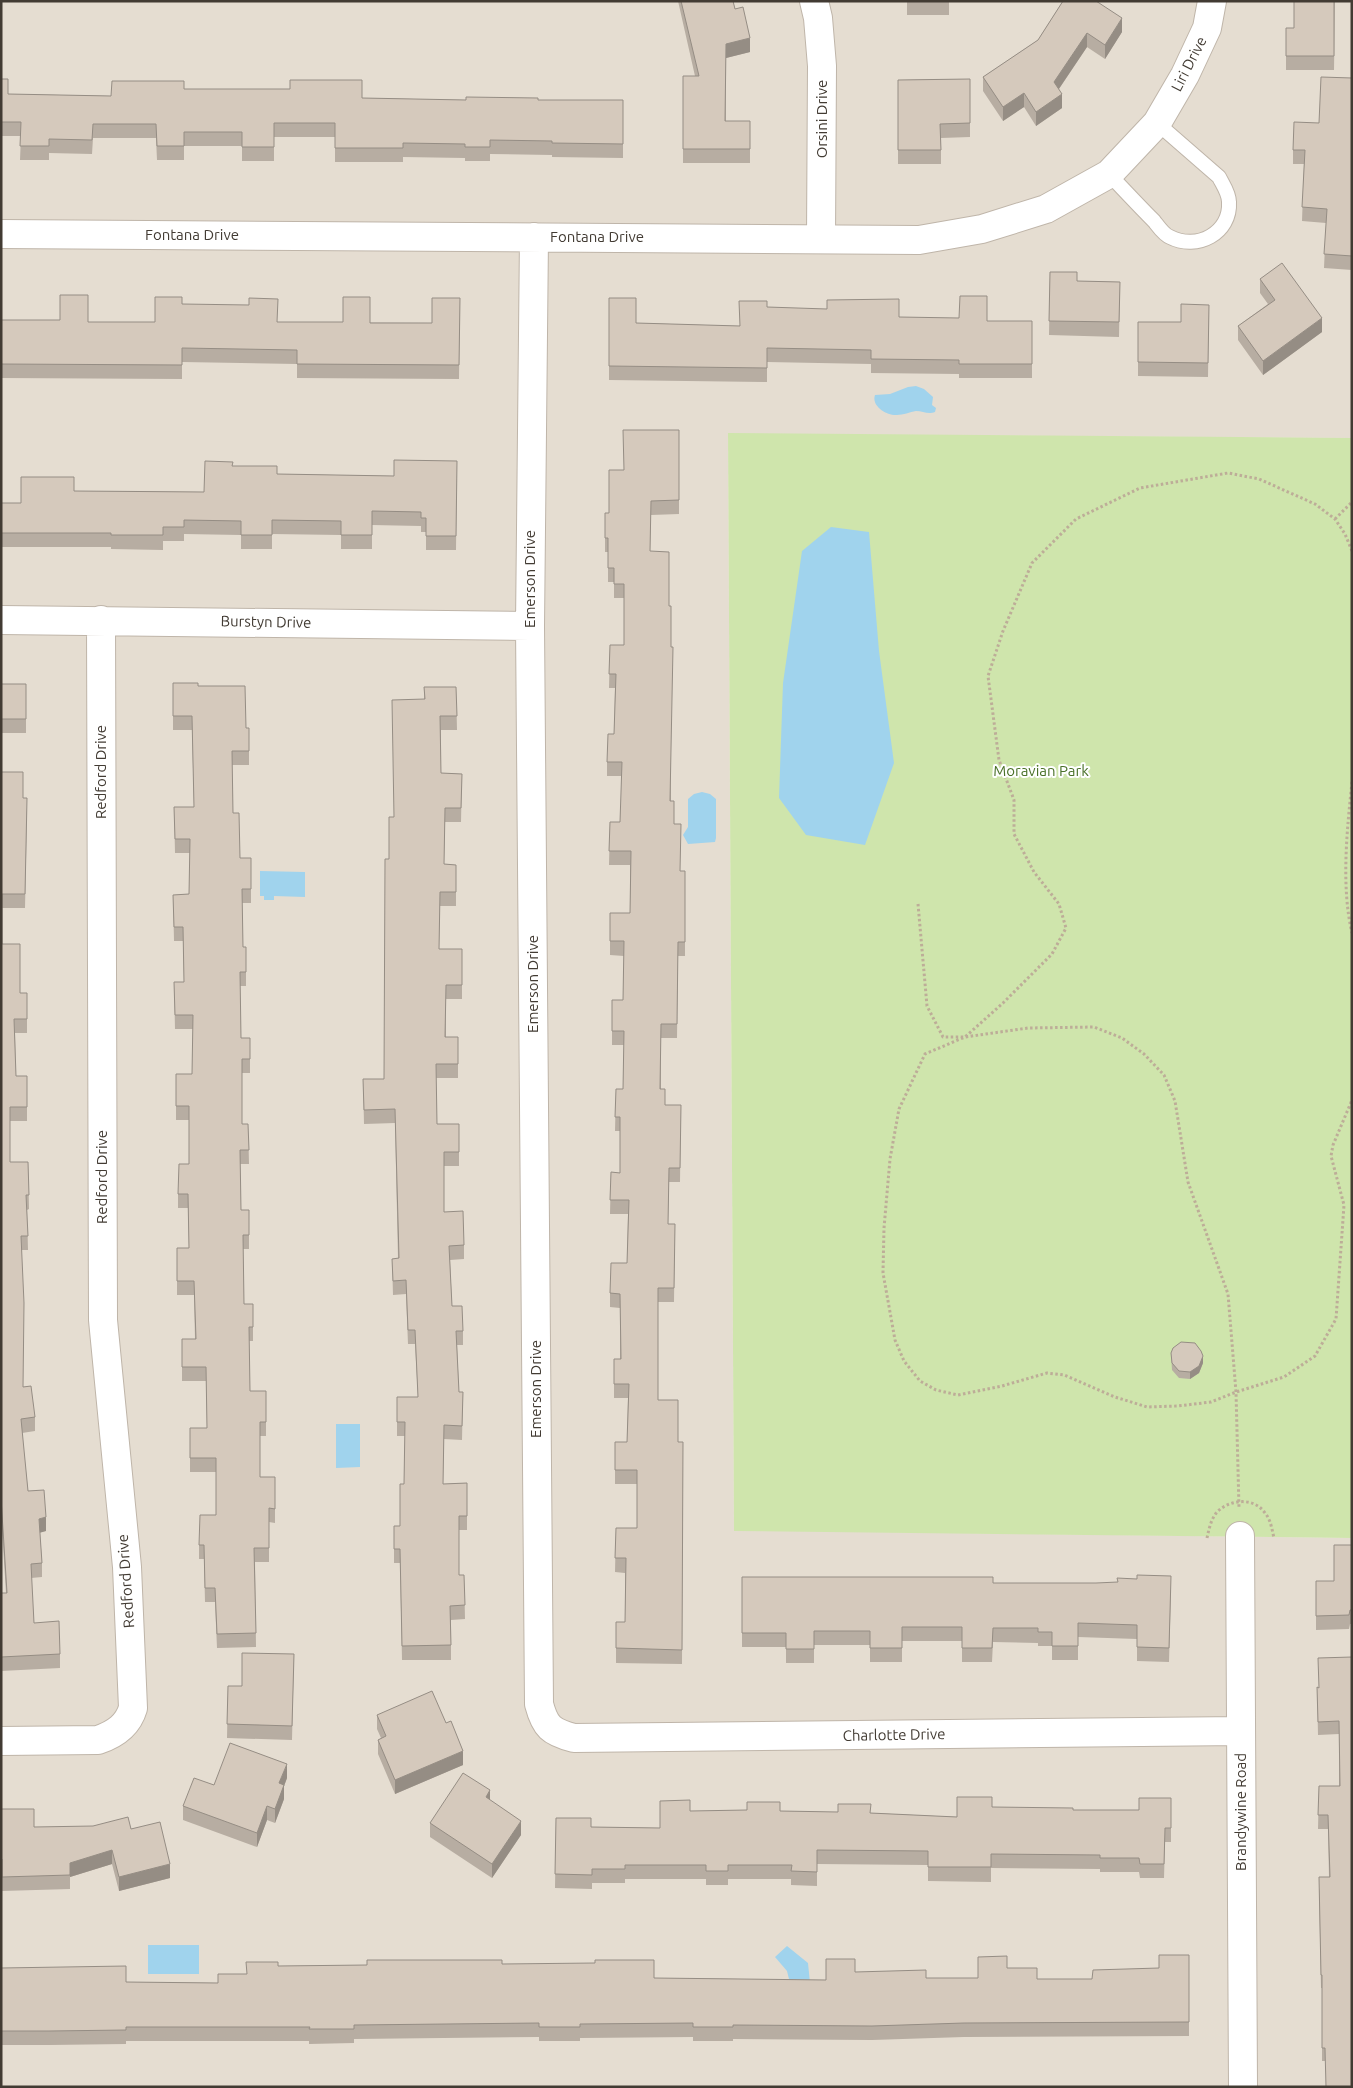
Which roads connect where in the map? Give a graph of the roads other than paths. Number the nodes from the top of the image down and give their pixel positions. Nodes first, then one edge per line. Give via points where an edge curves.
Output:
1 (814, 1) edge
2 (1212, 1) edge
3 (1157, 123) junction
4 (1109, 174) junction
5 (1, 234) edge
6 (534, 237) junction
7 (821, 238) junction
8 (1, 620) edge
9 (100, 620) junction
10 (530, 626) junction
11 (1240, 1536) road end
12 (550, 1728) joint
13 (1241, 1731) junction
14 (1, 1741) edge
15 (1243, 2087) edge

1 - 7 street, Orsini Drive via 822,66
2 - 3 street, Liri Drive via 1207,28
3 - 4 street, Fontana Drive
3 - 4 lane via 1219,177 1230,200 1222,227 1213,236 1200,241 1185,242 1169,237
4 - 7 street, Fontana Drive via 1046,209 982,229 919,240
5 - 6 street, Fontana Drive
6 - 7 street, Fontana Drive
6 - 10 street, Emerson Drive
8 - 9 street, Burstyn Drive
9 - 10 street, Burstyn Drive
9 - 14 street, Redford Drive via 103,1320 127,1567 132,1708 129,1719 121,1728 98,1740
10 - 12 street, Emerson Drive via 539,1704
11 - 13 street, Brandywine Road
12 - 13 street, Charlotte Drive via 574,1738
13 - 15 street, Brandywine Road

